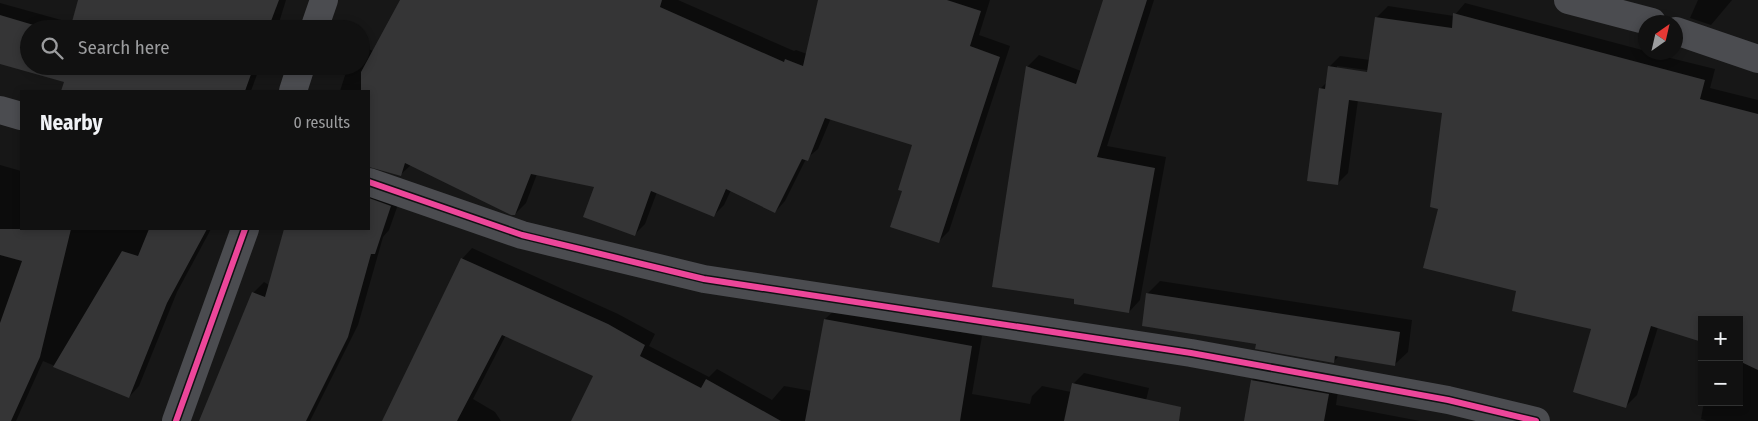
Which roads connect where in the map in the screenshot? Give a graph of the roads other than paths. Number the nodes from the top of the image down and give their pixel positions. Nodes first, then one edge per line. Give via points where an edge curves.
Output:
1 (324, 0) edge
2 (1568, 0) edge
3 (1638, 18) edge
4 (317, 20) edge
5 (1683, 33) edge
6 (1758, 59) edge
7 (299, 75) edge
8 (293, 90) edge
9 (0, 110) edge
10 (20, 116) edge
11 (370, 182) edge
12 (245, 230) edge
13 (176, 421) edge
14 (1536, 421) edge

1 - 4 street
2 - 3 street
5 - 6 street
7 - 8 street
9 - 10 street
11 - 14 street via 522,235 704,279 1191,353 1448,400
12 - 13 street

